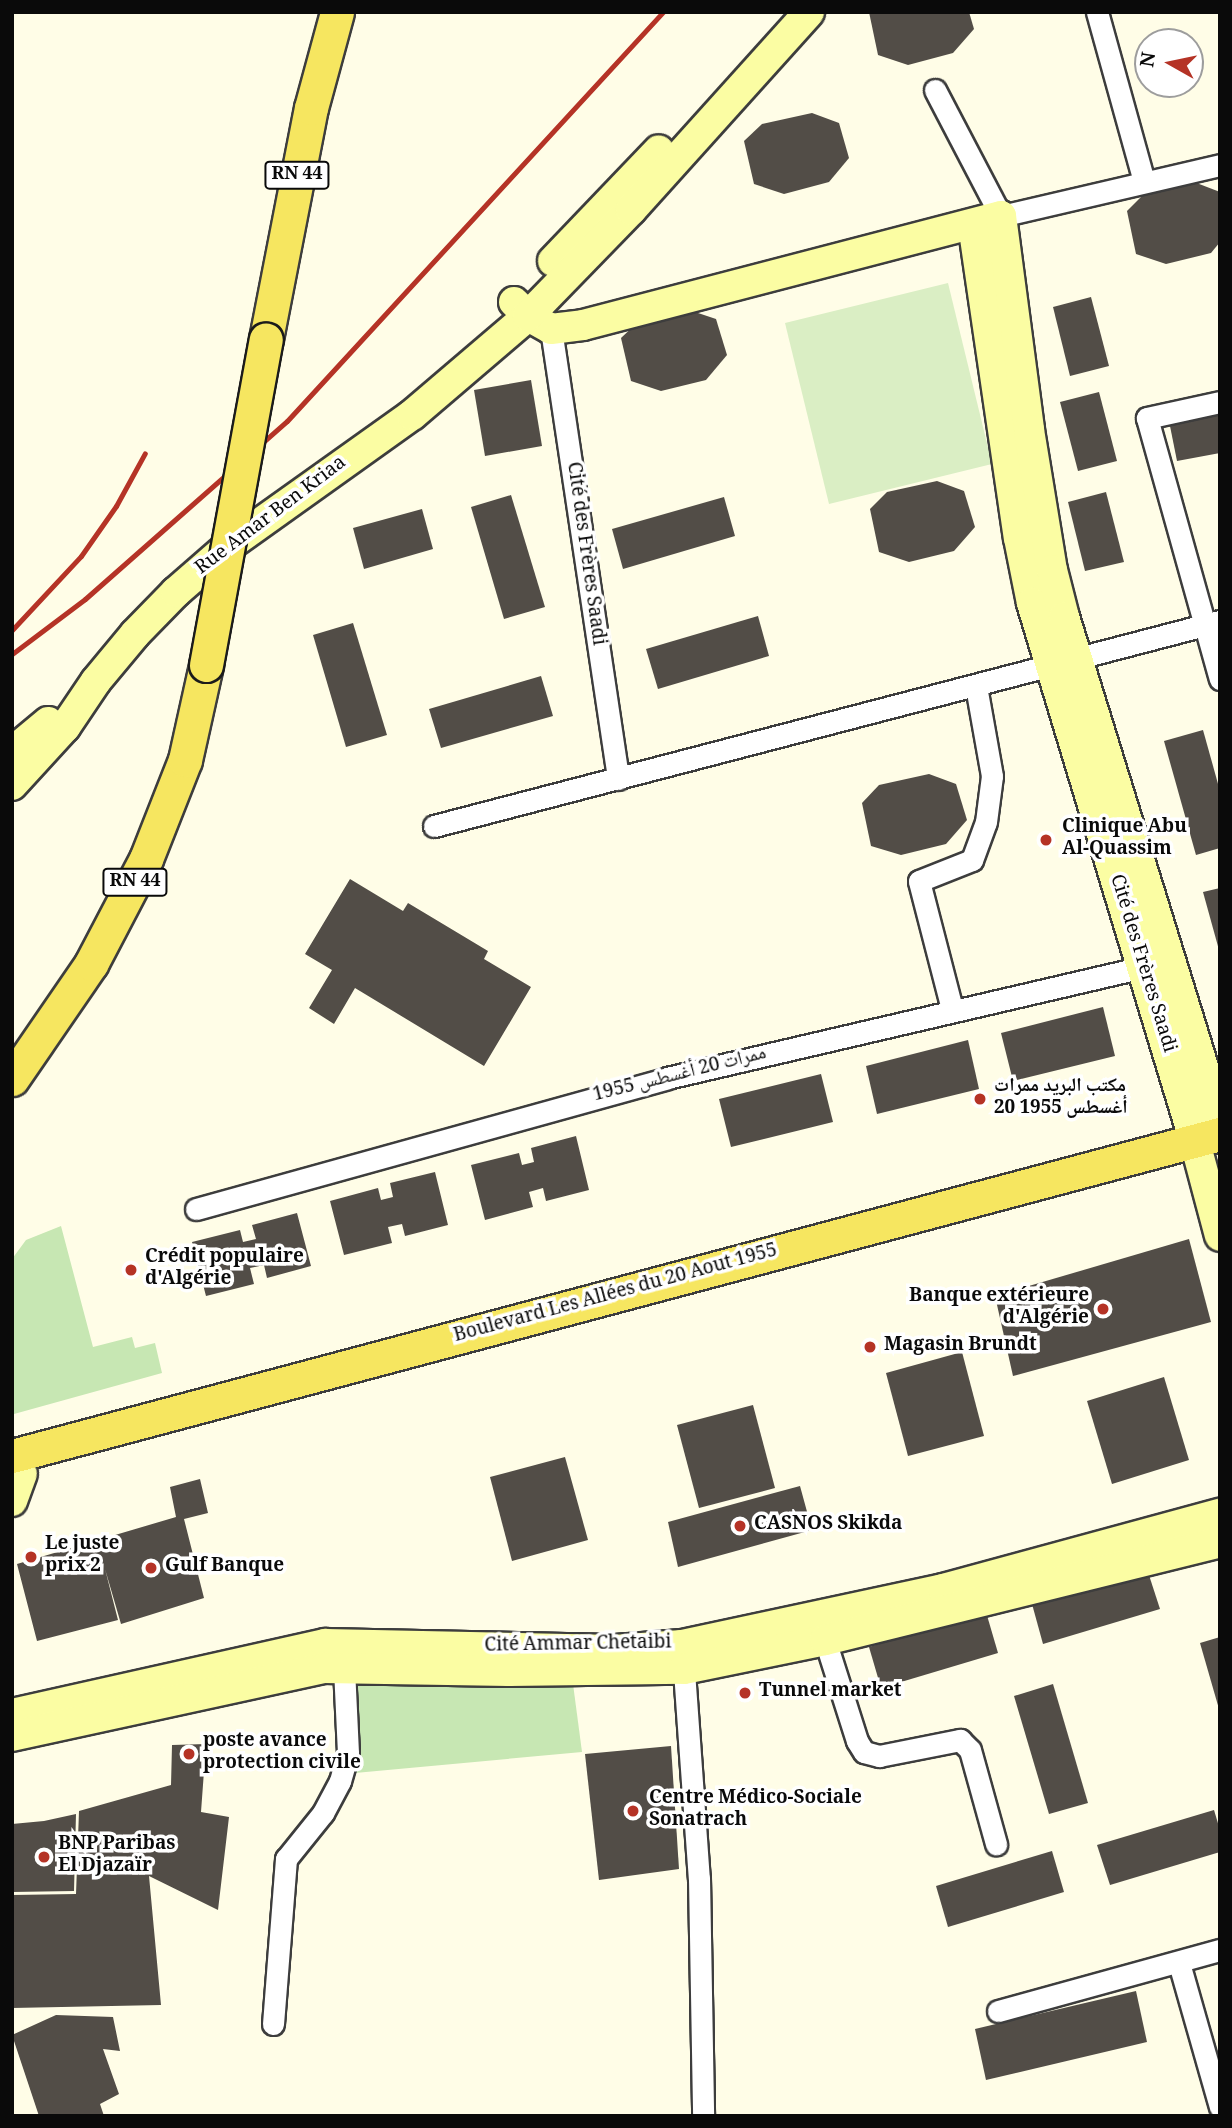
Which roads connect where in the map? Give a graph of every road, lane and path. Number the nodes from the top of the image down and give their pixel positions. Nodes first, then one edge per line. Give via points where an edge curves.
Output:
1 (337, 12) edge
2 (783, 12) edge
3 (809, 12) edge
4 (1097, 12) edge
5 (936, 90) dead end
6 (1220, 165) edge
7 (1144, 183) junction
8 (987, 220) junction
9 (531, 316) junction
10 (1220, 402) edge
11 (1212, 623) edge
12 (1065, 662) junction
13 (1220, 680) edge
14 (96, 681) junction
15 (976, 686) junction
16 (12, 752) edge
17 (618, 779) junction
18 (12, 785) edge
19 (434, 826) dead end
20 (1155, 964) junction
21 (952, 1009) junction
22 (13, 1079) edge
23 (1211, 1143) edge
24 (196, 1209) dead end
25 (1220, 1236) edge
26 (16, 1468) edge
27 (1220, 1514) edge
28 (1220, 1542) edge
29 (825, 1640) junction
30 (683, 1657) junction
31 (344, 1667) junction
32 (170, 1690) junction
33 (12, 1714) edge
34 (12, 1736) edge
35 (996, 1844) dead end
36 (1220, 1950) edge
37 (1179, 1963) junction
38 (998, 2011) dead end
39 (273, 2024) dead end
40 (1220, 2107) edge
41 (703, 2116) edge

1 - 22 main road, RN 44, bridge via 311,108 184,760 146,859 91,964
2 - 9 main road
3 - 9 main road
4 - 7 street
5 - 8 street, Cité des Frères Saadi
6 - 7 street
7 - 8 street
8 - 9 main road via 605,320
8 - 12 main road, Cité des Frères Saadi via 1063,617
9 - 14 main road, Rue Amar Ben Kriaa via 406,404 365,447 231,544 135,634
9 - 17 street, Cité des Frères Saadi
10 - 11 street via 1147,418
11 - 12 street
11 - 13 street
12 - 15 street
12 - 20 main road, Cité des Frères Saadi
14 - 16 main road, Rue Amar Ben Kriaa
14 - 18 main road, Rue Amar Ben Kriaa via 65,727
15 - 17 street
15 - 21 street via 992,776 986,822 972,860 919,881
17 - 19 street
20 - 21 street, ممرات 20 أغسطس 1955
20 - 23 main road, Cité des Frères Saadi
21 - 24 street, ممرات 20 أغسطس 1955 via 667,1078
23 - 25 main road, Cité des Frères Saadi
23 - 26 main road, Boulevard Les Allées du 20 Aout 1955
27 - 30 main road, Cité Ammar Chetaibi
28 - 29 main road, Cité Ammar Chetaibi
29 - 30 main road, Cité Ammar Chetaibi
29 - 35 street via 864,1752 878,1756 960,1740 970,1750
30 - 31 main road, Cité Ammar Chetaibi via 509,1671
30 - 32 main road, Cité Ammar Chetaibi via 615,1650 325,1644
30 - 41 street via 699,1878
31 - 32 main road, Cité Ammar Chetaibi
31 - 39 street via 348,1753 323,1813 286,1859
32 - 33 main road, Cité Ammar Chetaibi
32 - 34 main road, Cité Ammar Chetaibi
36 - 37 street
37 - 38 street
37 - 40 street

